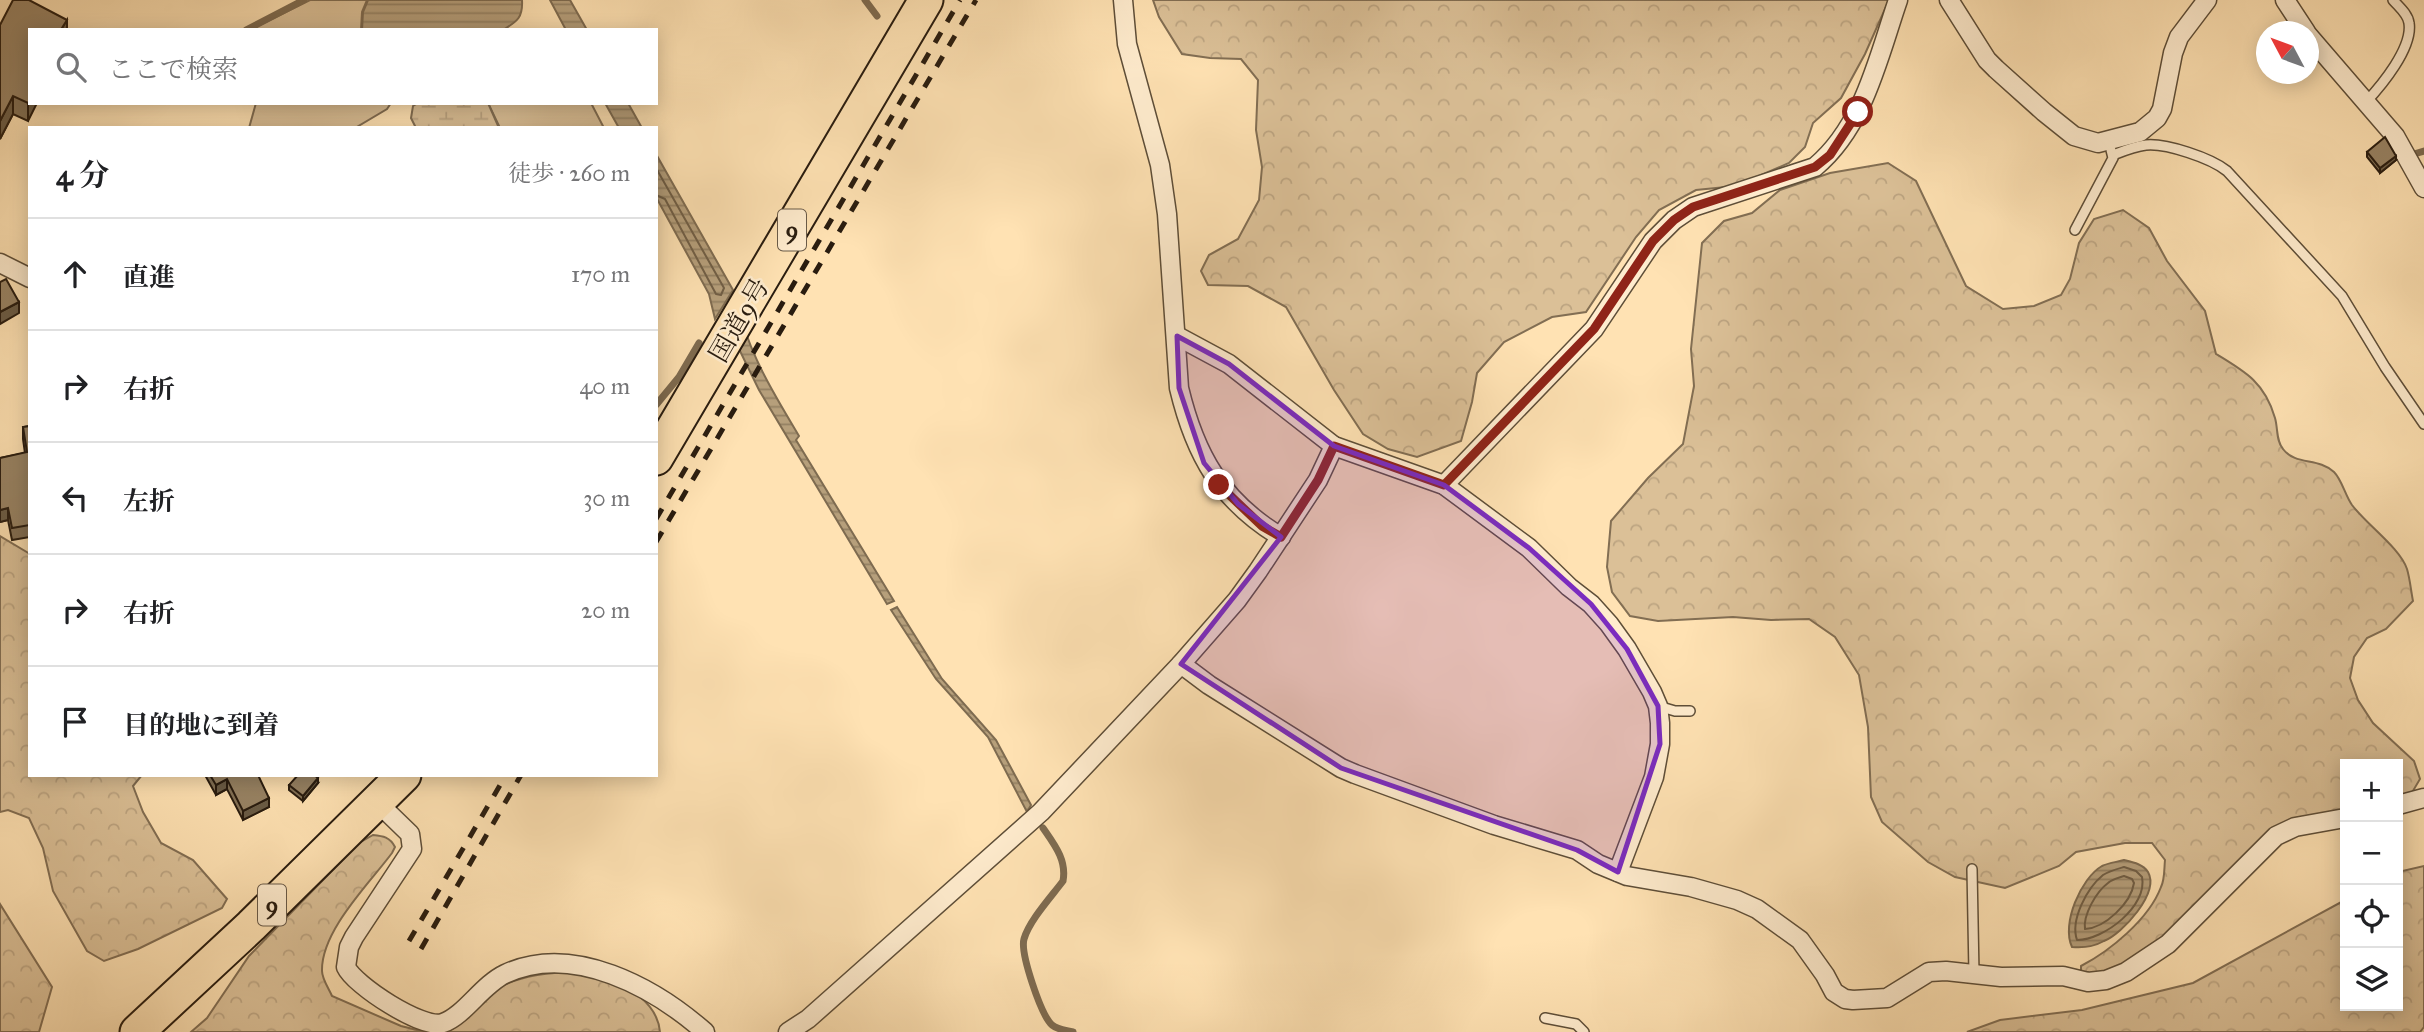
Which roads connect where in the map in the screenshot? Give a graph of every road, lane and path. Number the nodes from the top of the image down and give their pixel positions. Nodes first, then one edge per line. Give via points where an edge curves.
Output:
1 (926, 0) edge
2 (1123, 0) edge
3 (1898, 0) edge
4 (1949, 0) edge
5 (2207, 0) edge
6 (2285, 0) edge
7 (2393, 0) edge
8 (2299, 21) edge
9 (2319, 47) edge
10 (2366, 102) junction
11 (2110, 148) junction
12 (2424, 188) edge
13 (2075, 230) dead end
14 (0, 263) edge
15 (28, 277) edge
16 (1177, 336) junction
17 (2424, 424) edge
18 (1334, 446) junction
19 (658, 455) edge
20 (1444, 485) junction
21 (1281, 537) junction
22 (1181, 663) junction
23 (1658, 706) junction
24 (1690, 711) dead end
25 (402, 777) edge
26 (2424, 799) edge
27 (377, 802) junction
28 (2403, 804) edge
29 (2340, 819) edge
30 (1972, 869) dead end
31 (1618, 872) junction
32 (1974, 974) junction
33 (1545, 1018) dead end
34 (137, 1032) edge
35 (705, 1032) edge
36 (788, 1032) edge
37 (1584, 1032) edge

1 - 19 highway, 国道9号 / 9
2 - 16 street via 1133,73 1160,166
3 - 20 street via 1858,112 1830,155 1815,167 1693,207 1674,220 1653,241 1594,329
4 - 11 street via 1987,60 2034,104 2074,136
5 - 11 street via 2179,37 2157,118
6 - 8 street
7 - 10 lane via 2407,16 2409,30 2395,67
9 - 10 street
10 - 12 street via 2395,136
11 - 13 lane
11 - 17 lane via 2158,145 2214,162 2227,171 2342,296
14 - 15 street
16 - 18 street via 1229,364
16 - 21 street via 1180,388 1205,463 1238,504
18 - 20 street
18 - 21 street
20 - 23 street via 1529,548 1591,604 1628,649
21 - 22 street via 1237,600
22 - 31 street via 1341,768 1494,825 1577,850
22 - 36 street via 1041,812
23 - 24 lane
23 - 31 street via 1660,744 1654,777
25 - 27 highway, 9
26 - 28 street
27 - 34 highway, 9
27 - 35 street via 410,835 412,849 349,947 346,967 358,984 420,1021 441,1024 506,974 544,964 588,967 655,996
29 - 32 street via 2295,827 2276,836 2168,944 2126,972 2088,982 2063,976
30 - 32 lane
31 - 32 street via 1713,892 1757,909 1800,940 1835,992 1845,999 1887,998 1929,972
33 - 37 lane via 1576,1024

